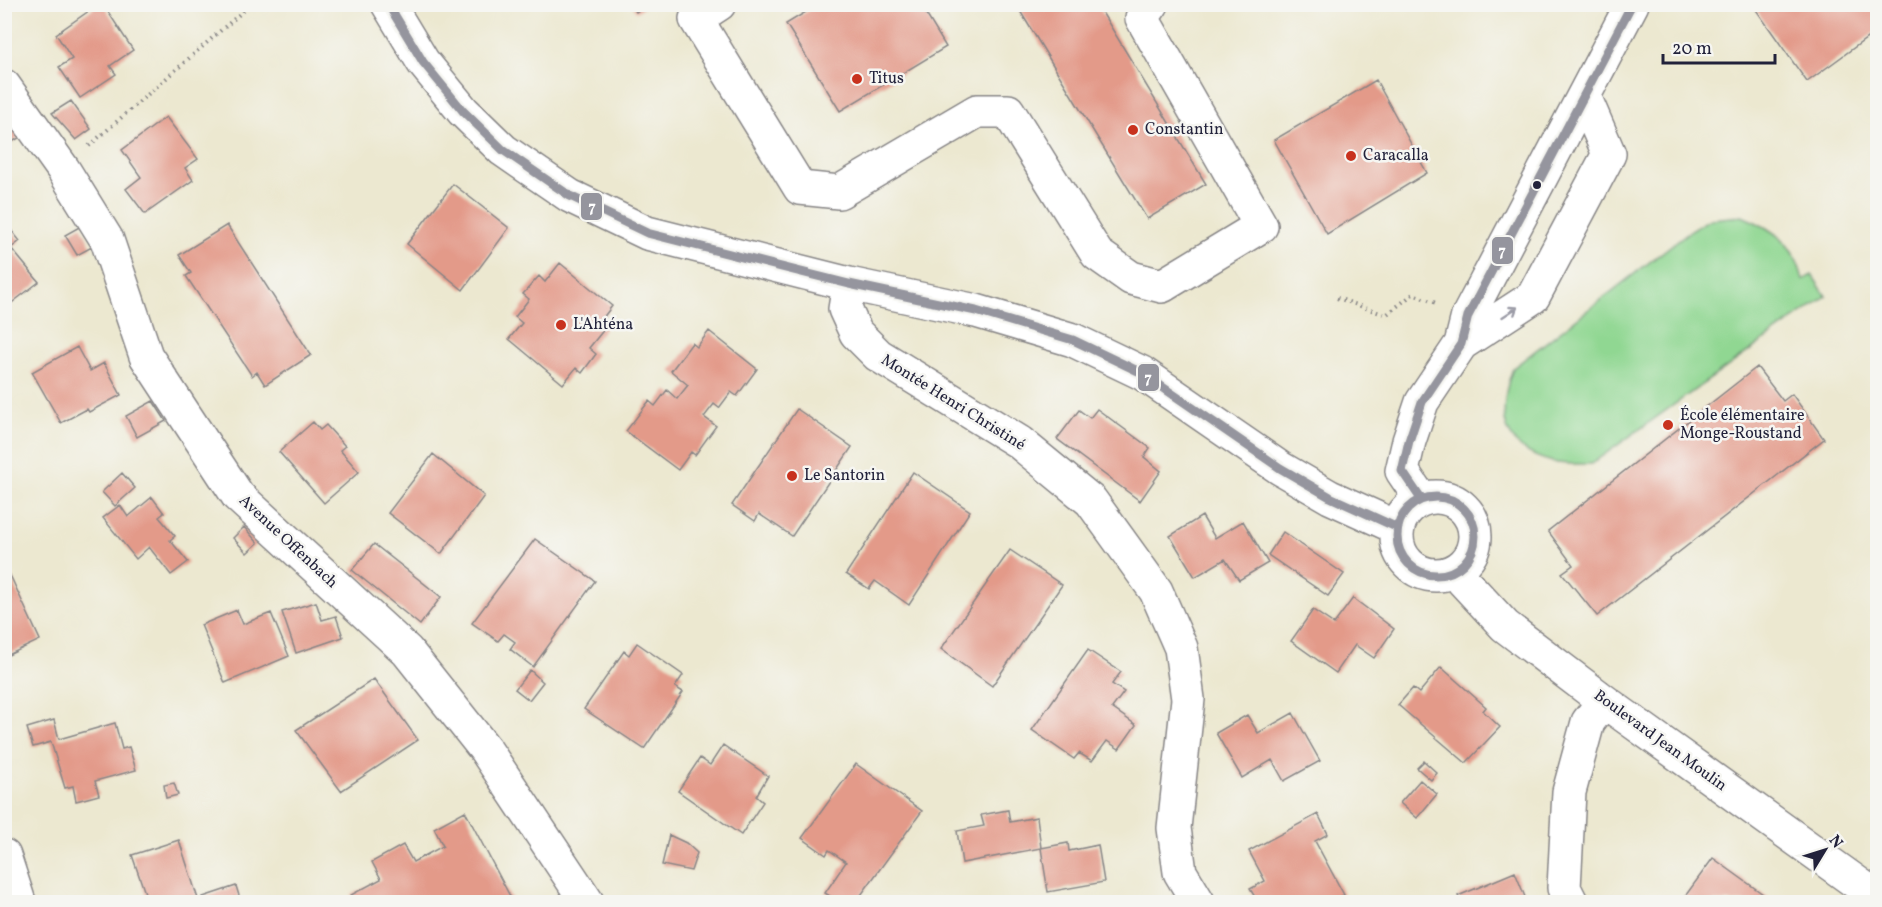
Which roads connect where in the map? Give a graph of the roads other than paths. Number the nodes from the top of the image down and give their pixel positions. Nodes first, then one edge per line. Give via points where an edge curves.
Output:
1 (388, 4) edge
2 (719, 4) edge
3 (1152, 4) edge
4 (1632, 4) edge
5 (4, 86) edge
6 (1584, 96) junction
7 (849, 284) junction
8 (1464, 330) junction
9 (1421, 499) junction
10 (1398, 528) junction
11 (1454, 571) junction
12 (1604, 701) junction
13 (4, 856) edge
14 (1878, 898) edge
15 (19, 903) edge
16 (587, 903) edge
17 (1198, 903) edge
18 (1571, 903) edge

1 - 7 street via 423,62 463,111 504,150 570,196 647,233
2 - 3 street via 696,19 800,188 839,192 977,111 1008,111 1097,254 1131,278 1161,286 1261,226 1142,18
4 - 6 street
5 - 16 street, Avenue Offenbach via 107,240 146,356 238,496 407,651 485,748
6 - 8 street
8 -> 6 street via 1533,297 1597,179 1609,154
7 - 10 street via 976,311 1073,340 1142,373 1290,474
7 - 17 street, Montée Henri Christiné via 845,309 856,333 878,355 1019,442 1091,501 1156,591 1181,648 1188,699 1174,828 1180,872
8 - 9 street via 1422,402 1409,441 1402,471
9 - 10 street via 1402,516
9 - 11 street via 1445,497 1466,509 1472,519 1476,531 1471,555
10 - 11 street via 1400,549 1413,567 1432,575
11 - 12 street, Boulevard Jean Moulin via 1505,626
12 - 14 street, Boulevard Jean Moulin
12 - 18 street via 1588,722 1569,792 1564,888
13 - 15 street

